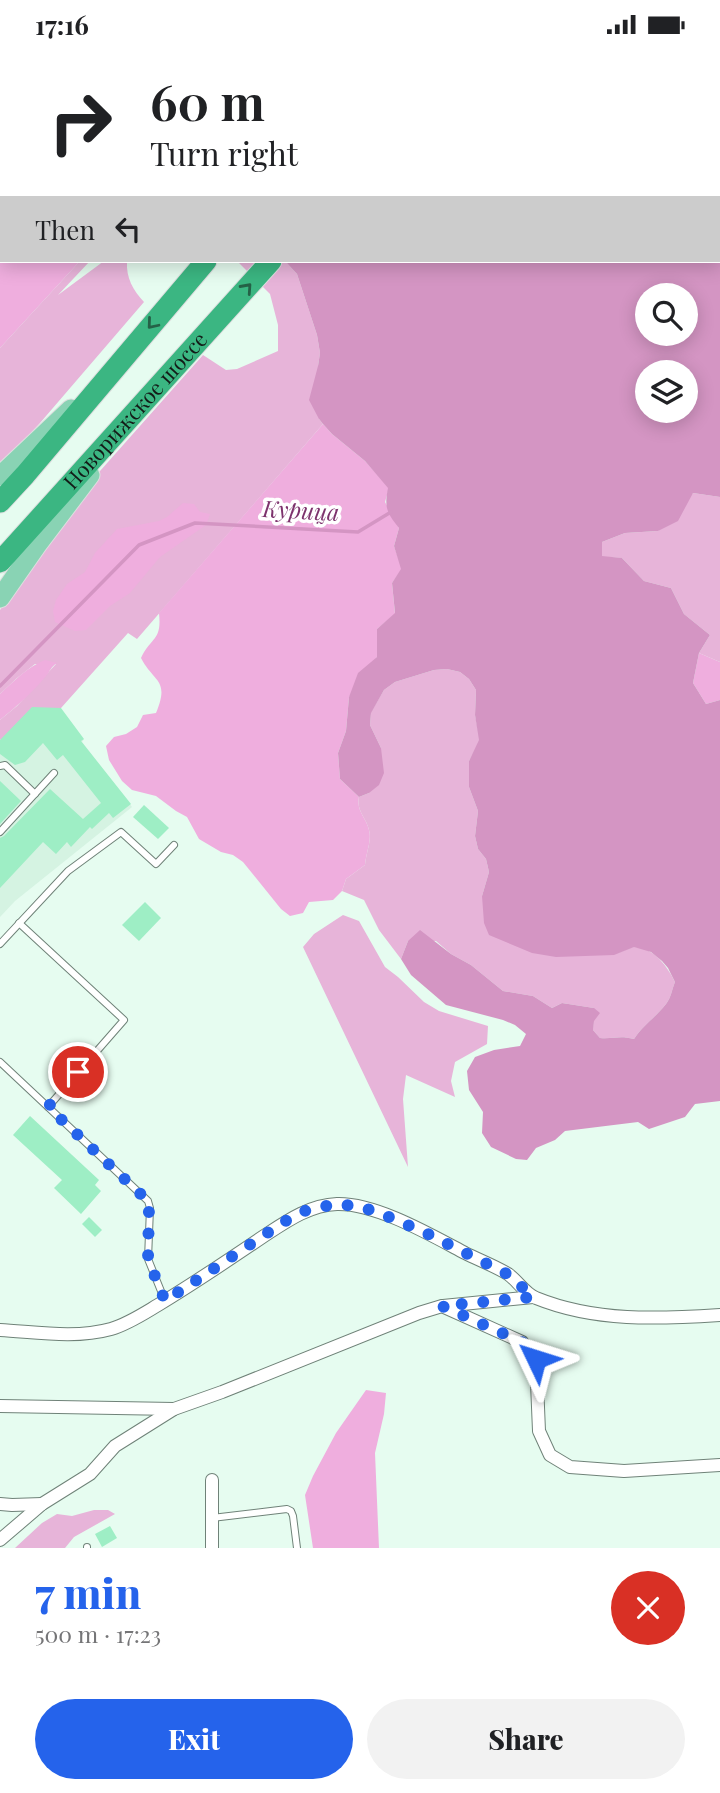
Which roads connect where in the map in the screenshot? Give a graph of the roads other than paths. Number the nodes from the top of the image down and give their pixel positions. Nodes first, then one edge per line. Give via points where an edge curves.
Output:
1 (204, 263) edge
2 (269, 263) edge
3 (118, 365) junction
4 (152, 392) junction
5 (0, 476) edge
6 (0, 502) edge
7 (0, 562) edge
8 (0, 598) edge
9 (0, 766) edge
10 (54, 773) dead end
11 (35, 794) junction
12 (0, 832) edge
13 (174, 845) dead end
14 (19, 923) junction
15 (0, 944) edge
16 (0, 1062) edge
17 (48, 1107) junction
18 (533, 1297) junction
19 (165, 1301) junction
20 (442, 1306) junction
21 (720, 1315) edge
22 (0, 1330) edge
23 (0, 1406) edge
24 (174, 1409) junction
25 (720, 1465) edge
26 (212, 1480) dead end
27 (0, 1504) edge
28 (42, 1504) junction
29 (212, 1518) junction
30 (0, 1541) edge
31 (212, 1548) edge
32 (297, 1548) edge

1 -> 3 highway, Новорижское шоссе
4 -> 2 highway, Новорижское шоссе
3 - 5 main road
3 - 6 highway, Новорижское шоссе
4 - 7 highway, Новорижское шоссе
4 - 8 main road
9 - 11 lane via 5,765
10 - 11 lane
11 - 12 lane
13 - 14 lane via 156,864 121,832 68,871
14 - 15 lane
14 - 17 lane via 124,1020
16 - 17 lane
17 - 19 lane via 148,1201 148,1259
18 - 19 street via 509,1275 424,1232 377,1212 336,1204 287,1220
18 - 20 street
18 - 21 street via 582,1312 624,1317
19 - 22 street via 109,1330 72,1335
20 - 24 street
20 - 25 street via 522,1342 536,1359 539,1430 550,1455 570,1467 624,1472
23 - 24 street
24 - 28 street via 115,1446 90,1474
26 - 29 street
27 - 28 street
28 - 30 street
29 - 31 street
29 - 32 lane via 287,1509 293,1516

